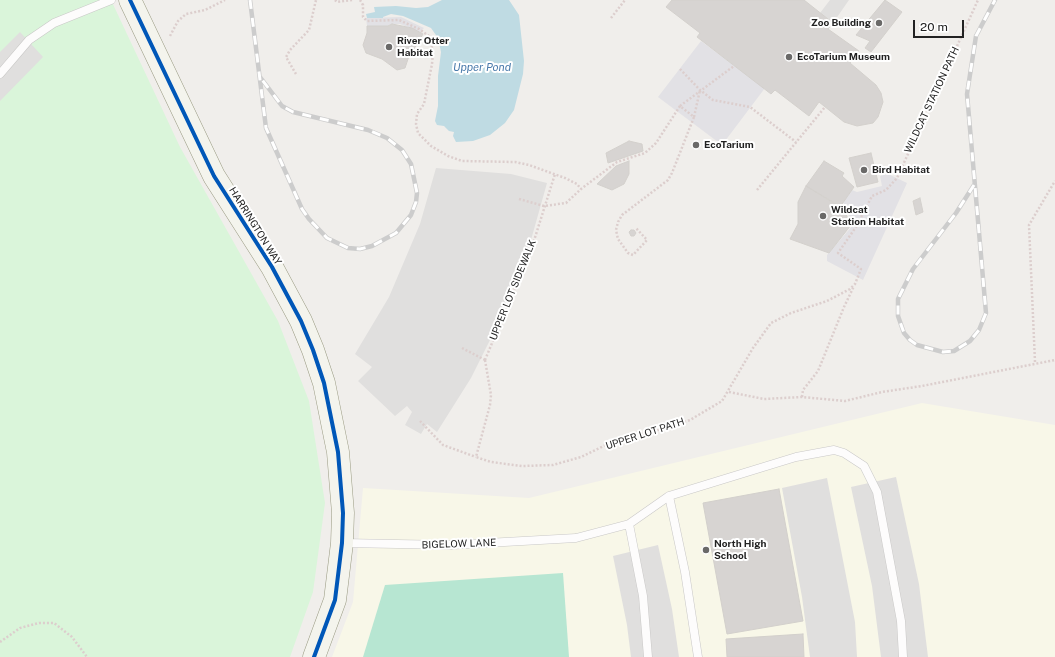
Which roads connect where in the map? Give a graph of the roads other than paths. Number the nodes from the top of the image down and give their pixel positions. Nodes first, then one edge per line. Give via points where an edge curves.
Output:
1 (111, 0) edge
2 (130, 0) edge
3 (0, 74) edge
4 (669, 496) junction
5 (629, 524) junction
6 (342, 543) junction
7 (314, 657) edge
8 (648, 657) edge
9 (698, 657) edge
10 (903, 657) edge

1 - 3 lane via 54,22 29,40
2 - 6 street, HARRINGTON WAY via 207,162 272,267 313,350 325,390 338,452 343,513
4 - 5 lane
4 - 9 lane via 685,572
4 - 10 lane via 796,457 834,450 844,453 864,466 877,492 901,621
5 - 6 lane, BIGELOW LANE via 576,538 451,545
5 - 8 lane via 643,596
6 - 7 street, HARRINGTON WAY via 335,600

